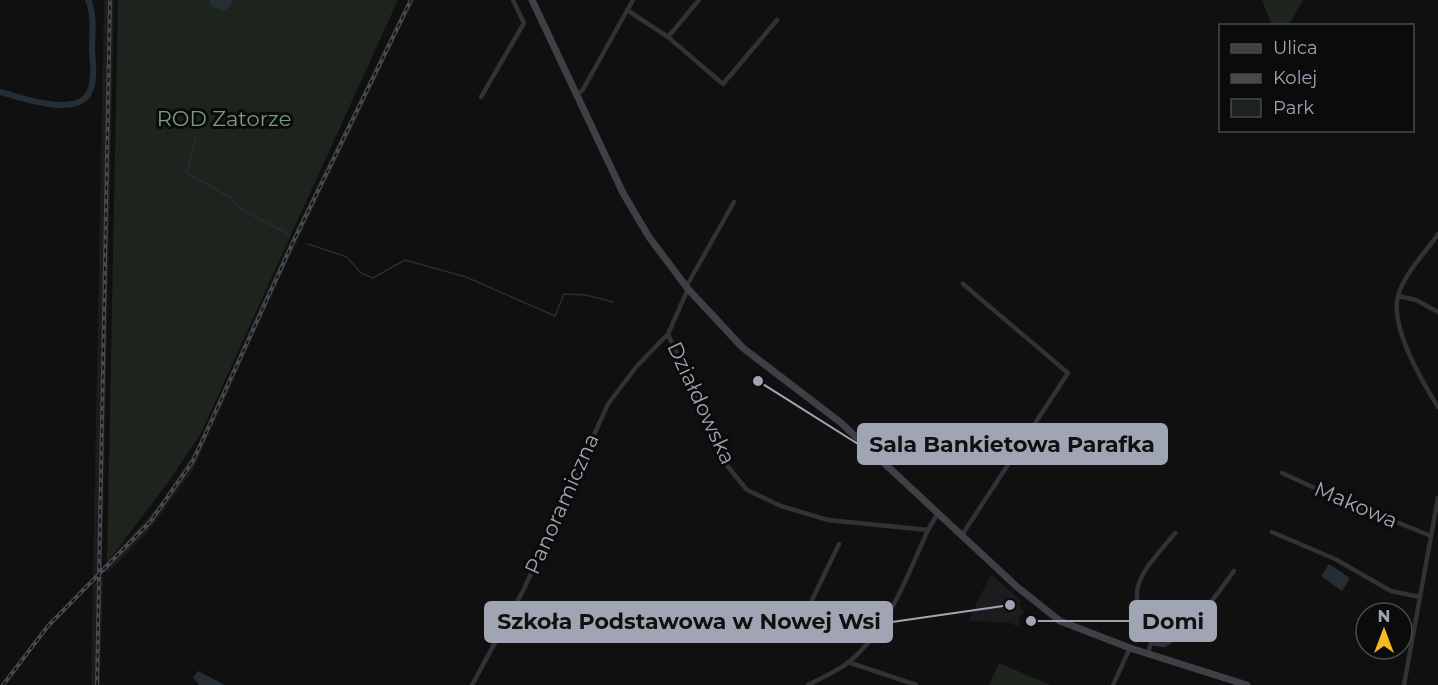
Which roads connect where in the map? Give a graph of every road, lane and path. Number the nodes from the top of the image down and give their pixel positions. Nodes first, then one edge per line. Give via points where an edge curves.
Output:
1 (513, 0) edge
2 (532, 0) edge
3 (633, 0) edge
4 (699, 0) edge
5 (627, 10) junction
6 (777, 20) dead end
7 (668, 37) junction
8 (576, 94) junction
9 (481, 97) dead end
10 (734, 202) dead end
11 (1438, 234) edge
12 (963, 284) dead end
13 (687, 288) junction
14 (1398, 296) junction
15 (1438, 312) edge
16 (668, 334) junction
17 (1438, 407) edge
18 (1282, 472) dead end
19 (1438, 498) edge
20 (938, 513) junction
21 (928, 530) junction
22 (1272, 532) dead end
23 (1175, 533) dead end
24 (962, 535) junction
25 (1431, 536) junction
26 (839, 544) dead end
27 (1234, 571) dead end
28 (1420, 597) junction
29 (876, 634) junction
30 (1152, 643) junction
31 (1130, 648) junction
32 (1147, 654) junction
33 (848, 662) junction
34 (472, 685) edge
35 (808, 685) edge
36 (916, 685) edge
37 (1113, 685) edge
38 (1247, 685) edge
39 (1404, 685) edge

1 - 9 street via 524,23
2 - 8 main road
3 - 5 street
4 - 7 street
5 - 7 street
5 - 8 street via 582,91
6 - 7 street via 723,84
8 - 13 main road via 623,193 649,237
10 - 13 street, Działdowska
11 - 14 street
12 - 24 street via 1068,373
13 - 16 street, Działdowska
13 - 20 main road via 743,348 840,422
14 - 15 street
14 - 17 street via 1407,345 1419,376
16 - 21 street, Działdowska via 725,463 747,490 781,507 828,520
16 - 34 street, Panoramiczna via 608,404 524,589
18 - 25 street, Makowa
19 - 25 street
20 - 21 street
20 - 24 main road
21 - 29 street via 900,593
22 - 28 street via 1335,559 1391,591
23 - 30 street via 1143,575 1137,590
24 - 31 main road via 1060,621
25 - 28 street
26 - 29 street via 813,604
27 - 30 street via 1187,629 1164,645
28 - 39 street
29 - 33 street
30 - 32 street
31 - 32 main road
31 - 37 street
32 - 38 main road
33 - 35 street
33 - 36 street

